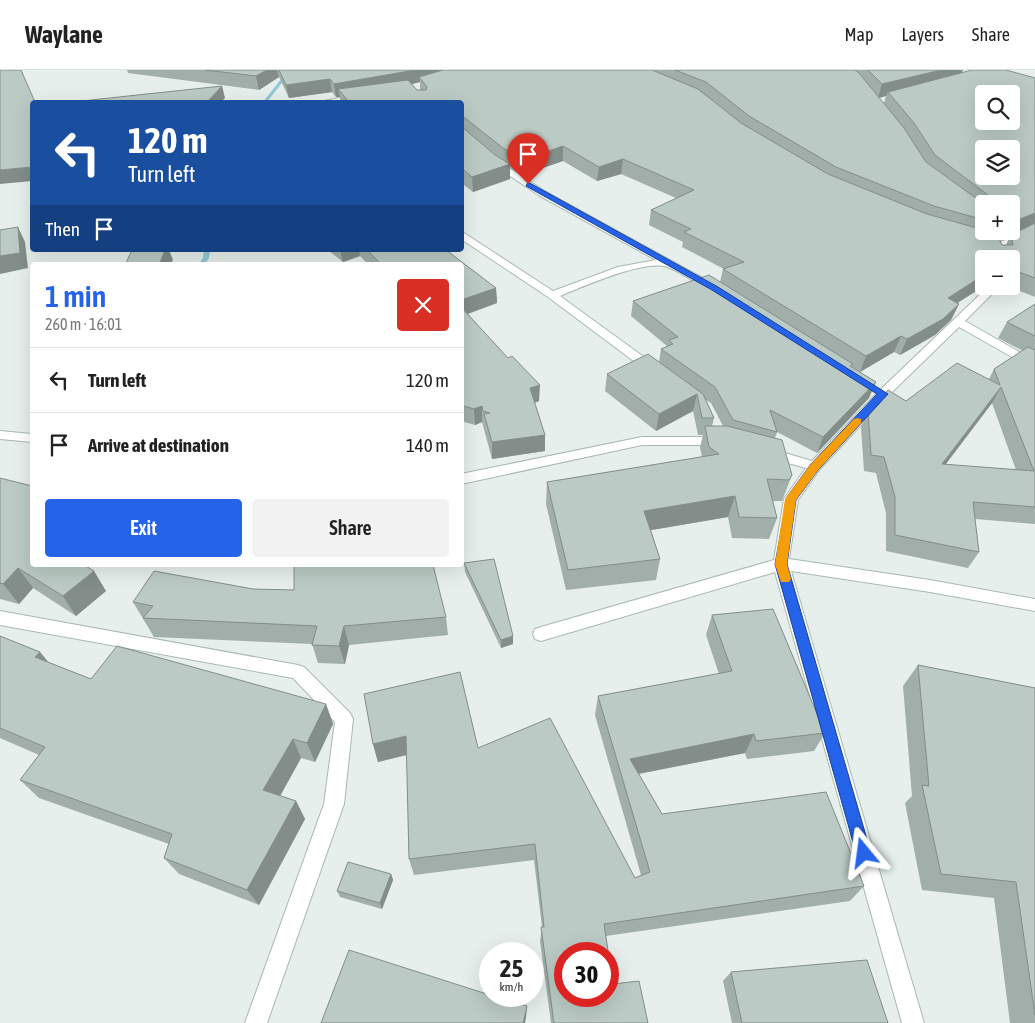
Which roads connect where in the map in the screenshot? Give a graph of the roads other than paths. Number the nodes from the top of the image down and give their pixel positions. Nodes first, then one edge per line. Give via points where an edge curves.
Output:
1 (372, 94) edge
2 (335, 100) edge
3 (486, 154) edge
4 (1035, 230) edge
5 (464, 236) edge
6 (969, 239) edge
7 (993, 240) edge
8 (996, 247) junction
9 (997, 250) edge
10 (668, 263) junction
11 (552, 294) junction
12 (723, 294) edge
13 (986, 295) edge
14 (959, 322) junction
15 (1035, 366) edge
16 (667, 380) edge
17 (0, 435) edge
18 (30, 438) edge
19 (738, 445) edge
20 (755, 450) edge
21 (815, 466) junction
22 (464, 478) edge
23 (781, 564) junction
24 (1035, 605) edge
25 (0, 618) edge
26 (541, 634) dead end
27 (256, 1023) edge
28 (913, 1023) edge

1 - 2 street
3 - 10 street via 542,194
4 - 8 street
5 - 11 street
6 - 8 street
7 - 8 street
8 - 9 street
10 - 11 street via 648,263 614,271
10 - 12 street
11 - 16 street
13 - 14 street
14 - 15 street
14 - 21 street via 879,391
17 - 18 street
19 - 22 street via 720,436 642,441
20 - 21 street
21 - 23 street via 791,499
23 - 24 street
23 - 26 street
23 - 28 street
25 - 27 street via 298,672 344,718 334,804

